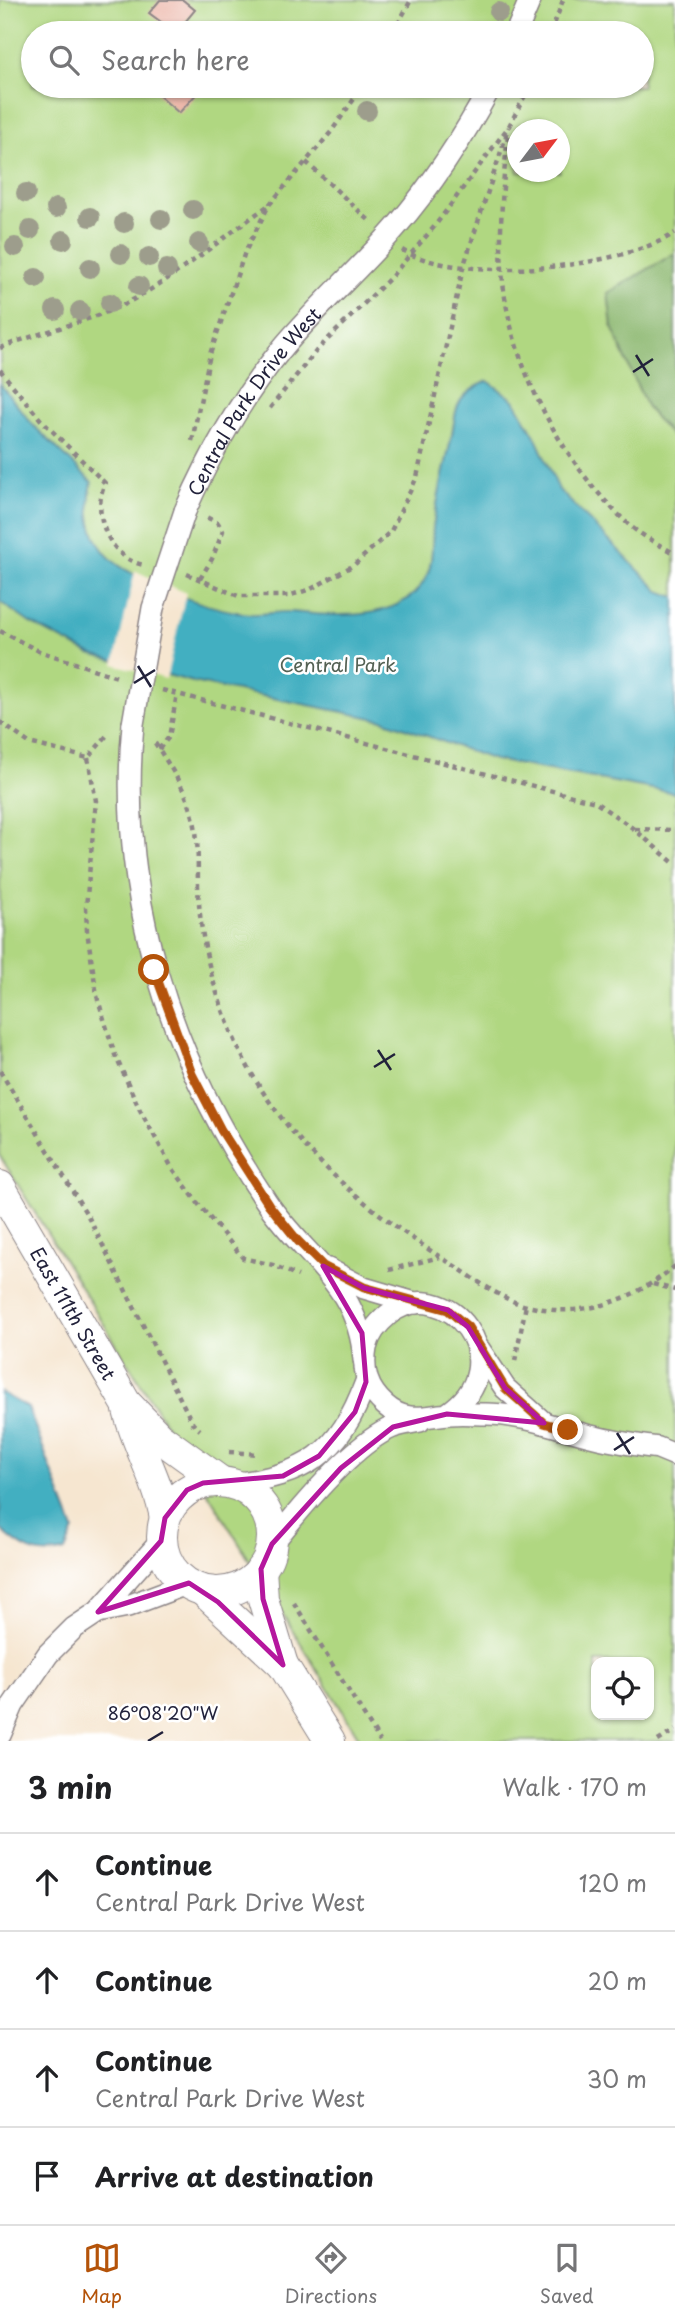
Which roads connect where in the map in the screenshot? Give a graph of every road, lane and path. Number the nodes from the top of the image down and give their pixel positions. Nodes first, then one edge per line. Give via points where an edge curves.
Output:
1 (411, 0) edge
2 (530, 0) edge
3 (563, 0) edge
4 (400, 21) edge
5 (521, 21) edge
6 (555, 21) edge
7 (355, 98) edge
8 (484, 98) edge
9 (524, 98) edge
10 (513, 119) edge
11 (507, 129) edge
12 (507, 132) edge
13 (507, 147) edge
14 (306, 162) junction
15 (270, 205) junction
16 (675, 233) edge
17 (386, 237) junction
18 (411, 256) junction
19 (463, 268) junction
20 (502, 271) junction
21 (0, 348) edge
22 (0, 370) edge
23 (264, 416) dead end
24 (190, 451) dead end
25 (197, 514) junction
26 (675, 554) edge
27 (136, 564) dead end
28 (194, 575) dead end
29 (200, 579) junction
30 (0, 631) edge
31 (97, 671) dead end
32 (0, 722) edge
33 (123, 723) junction
34 (152, 738) dead end
35 (159, 749) junction
36 (88, 758) junction
37 (634, 829) junction
38 (675, 830) edge
39 (675, 864) edge
40 (0, 1071) edge
41 (0, 1186) edge
42 (440, 1257) junction
43 (323, 1266) junction
44 (675, 1266) edge
45 (378, 1273) dead end
46 (653, 1284) junction
47 (308, 1285) dead end
48 (675, 1290) edge
49 (417, 1303) junction
50 (526, 1306) junction
51 (477, 1344) junction
52 (364, 1360) junction
53 (513, 1368) dead end
54 (366, 1382) junction
55 (126, 1403) junction
56 (447, 1414) junction
57 (424, 1420) junction
58 (544, 1423) junction
59 (204, 1433) dead end
60 (222, 1446) dead end
61 (669, 1449) edge
62 (261, 1454) dead end
63 (226, 1483) junction
64 (164, 1528) junction
65 (266, 1557) junction
66 (196, 1587) junction
67 (292, 1600) dead end
68 (98, 1612) junction
69 (283, 1665) junction
70 (675, 1730) edge
71 (0, 1735) edge
72 (330, 1741) edge
73 (380, 1741) edge
74 (658, 1741) edge

1 - 4 path
2 - 5 street
3 - 6 path
7 - 14 path
8 - 17 street, Central Park Drive West via 446,161
9 - 10 path
11 - 18 path
12 - 19 path
13 - 20 path
14 - 15 path
14 - 17 path
15 - 21 path via 183,269 126,303 87,321
15 - 24 path via 245,252 219,324
16 - 20 path via 652,247 624,254
17 - 18 path
17 - 25 street, Central Park Drive West via 278,354 229,425
18 - 19 path
18 - 23 path via 317,350
19 - 20 path
19 - 29 path via 419,467 391,531 354,565 288,596 238,596
20 - 26 path via 519,349 544,409 584,475 627,523
22 - 27 path via 41,420 105,483 100,501 102,525 115,547
25 - 29 path via 218,523 222,531
25 - 33 street, Central Park Drive West, bridge via 153,608
28 - 29 path
30 - 31 path via 39,651
32 - 36 path via 29,743
33 - 36 path
33 - 43 street, Central Park Drive West via 134,864 163,998 192,1074 228,1141 269,1205
34 - 35 path
35 - 37 path via 169,737 177,694 595,802
35 - 42 path via 193,817 206,954 240,1051 267,1096 314,1156 370,1209
36 - 47 path via 96,801 87,931 97,996 115,1055 171,1166 243,1258 273,1265
37 - 38 path
37 - 39 path
40 - 59 path via 89,1218 193,1423
41 - 55 main road, East 111th Street
42 - 45 path
42 - 50 path
43 - 49 street, Central Park Drive West via 364,1287
43 - 52 street, Central Park Drive West via 360,1326
44 - 46 path
46 - 48 path
46 - 50 path via 596,1307 559,1310
49 - 51 street via 448,1310 468,1327
49 - 52 street via 398,1308 380,1322 370,1335
50 - 53 path
51 - 56 street via 475,1384 464,1401
51 - 58 street via 505,1388
52 - 54 street
54 - 57 street via 388,1408
54 - 63 street via 355,1412 319,1456 283,1476
55 - 63 main road, East 111th Street via 159,1437
55 - 64 main road, East 111th Street via 160,1491
56 - 57 street
56 - 58 street via 491,1414
57 - 65 street via 393,1427 351,1458 310,1497
58 - 61 street via 597,1438
60 - 62 path via 230,1453
63 - 64 main road via 203,1483 187,1490 174,1502
63 - 65 main road via 253,1495 264,1508 271,1526
64 - 66 main road via 172,1569
64 - 68 street
65 - 66 main road via 239,1587 221,1592
65 - 69 main road via 262,1599
66 - 68 street
66 - 69 main road
67 - 73 path
68 - 71 street via 48,1654 13,1705
69 - 72 main road
70 - 74 path

